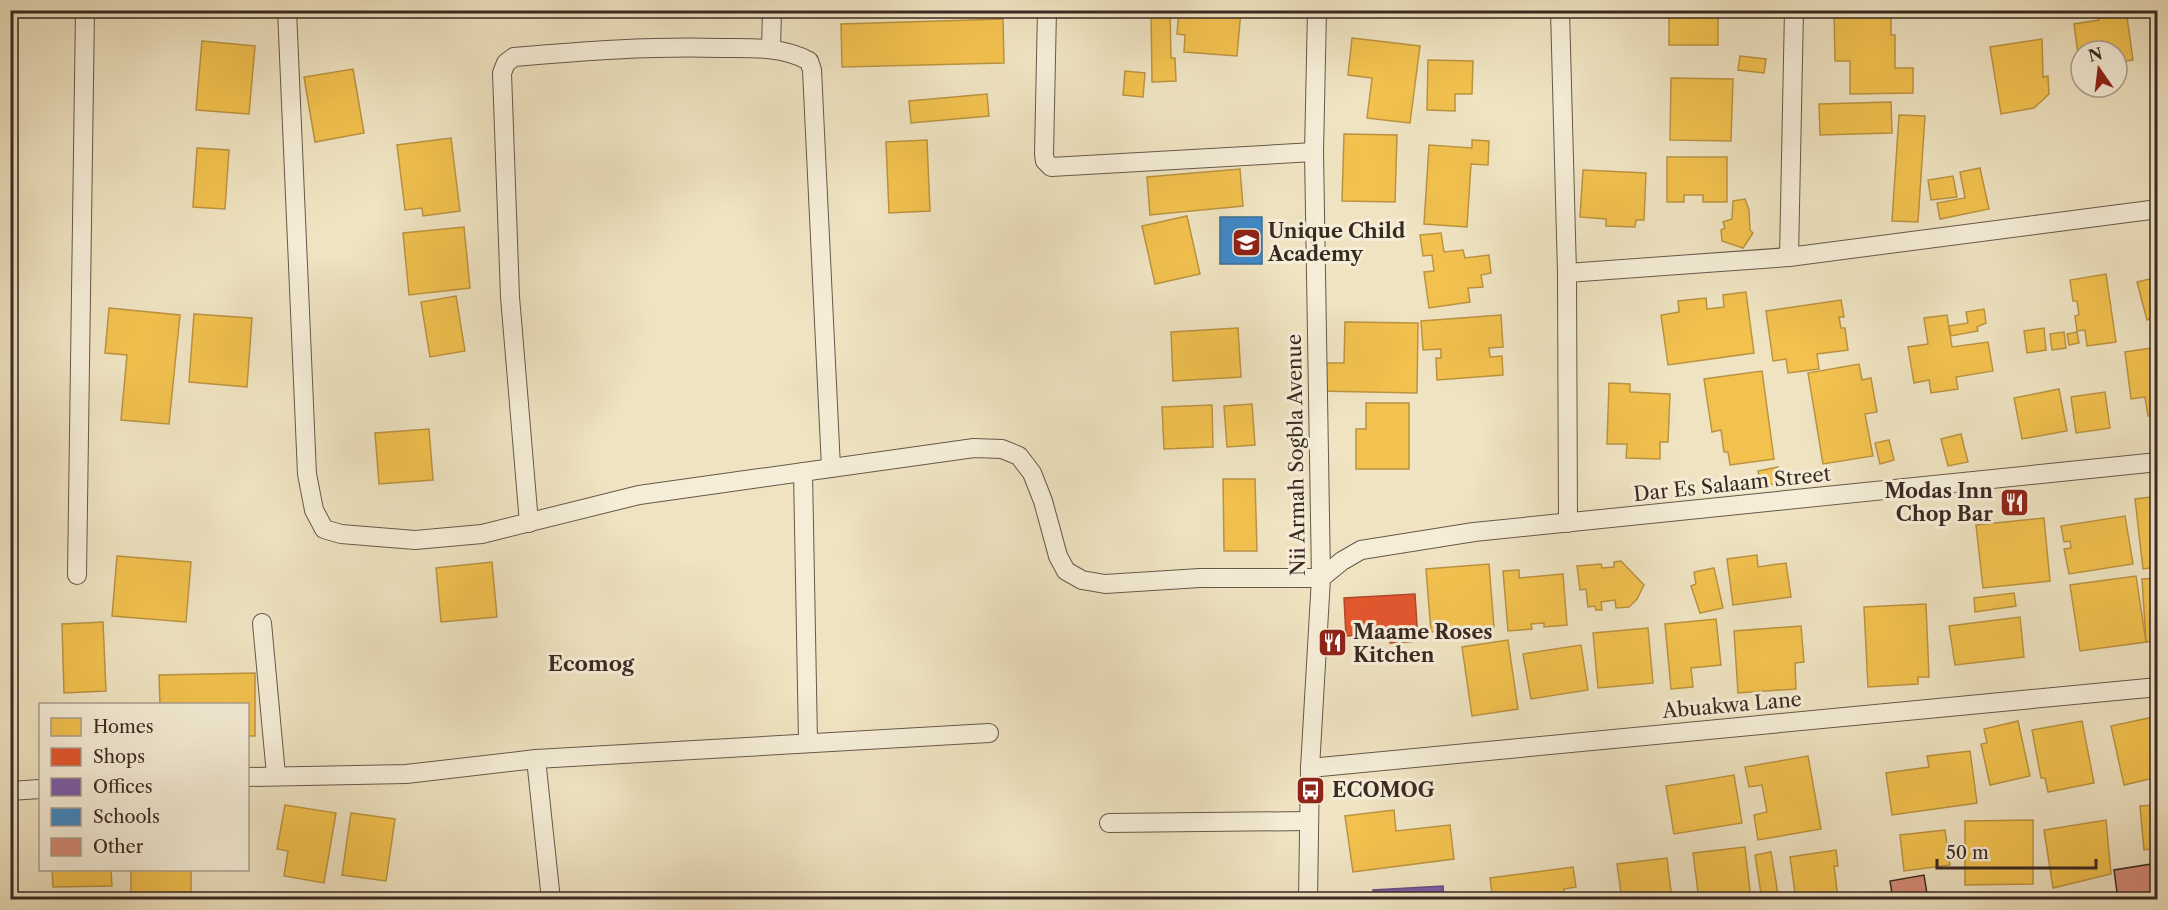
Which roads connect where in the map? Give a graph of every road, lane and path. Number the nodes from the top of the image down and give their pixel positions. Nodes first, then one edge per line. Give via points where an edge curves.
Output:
1 (85, 10) edge
2 (287, 10) edge
3 (772, 10) edge
4 (1047, 10) edge
5 (1317, 10) edge
6 (1560, 10) edge
7 (1794, 10) edge
8 (771, 49) junction
9 (1314, 152) junction
10 (2157, 209) edge
11 (1789, 256) junction
12 (1567, 273) junction
13 (2157, 462) edge
14 (831, 468) junction
15 (803, 472) junction
16 (529, 523) junction
17 (1568, 523) junction
18 (77, 575) dead end
19 (1321, 578) junction
20 (262, 623) dead end
21 (2157, 687) edge
22 (990, 733) dead end
23 (808, 741) junction
24 (536, 759) junction
25 (1310, 768) junction
26 (276, 775) junction
27 (249, 777) edge
28 (39, 789) edge
29 (10, 791) edge
30 (1309, 821) junction
31 (1109, 823) dead end
32 (551, 900) edge
33 (1308, 900) edge

1 - 18 street
2 - 16 street via 307,474 314,510 324,528 341,534 415,540 482,534
3 - 8 street
4 - 9 street via 1044,154 1052,167
5 - 9 street, Nii Armah Sogbla Avenue
6 - 12 street
7 - 11 street
8 - 14 street via 800,56 809,61 812,70
8 - 16 street via 609,48 514,57 506,63 502,73 510,297
9 - 19 street, Nii Armah Sogbla Avenue
10 - 11 street
11 - 12 street
12 - 17 street
13 - 17 street, Dar Es Salaam Street
14 - 15 street
14 - 19 street via 974,448 1002,449 1019,456 1032,472 1058,556 1065,571 1082,580 1106,584 1200,578
15 - 16 street via 639,495
15 - 23 street
17 - 19 street, Dar Es Salaam Street via 1474,531 1383,545 1361,550
19 - 25 street, Nii Armah Sogbla Avenue
20 - 26 street
21 - 25 street, Abuakwa Lane
22 - 23 street
23 - 24 street
24 - 26 street via 406,774
24 - 32 street
25 - 30 street, Nii Armah Sogbla Avenue
26 - 27 street
28 - 29 street
30 - 31 street
30 - 33 street, Nii Armah Sogbla Avenue

